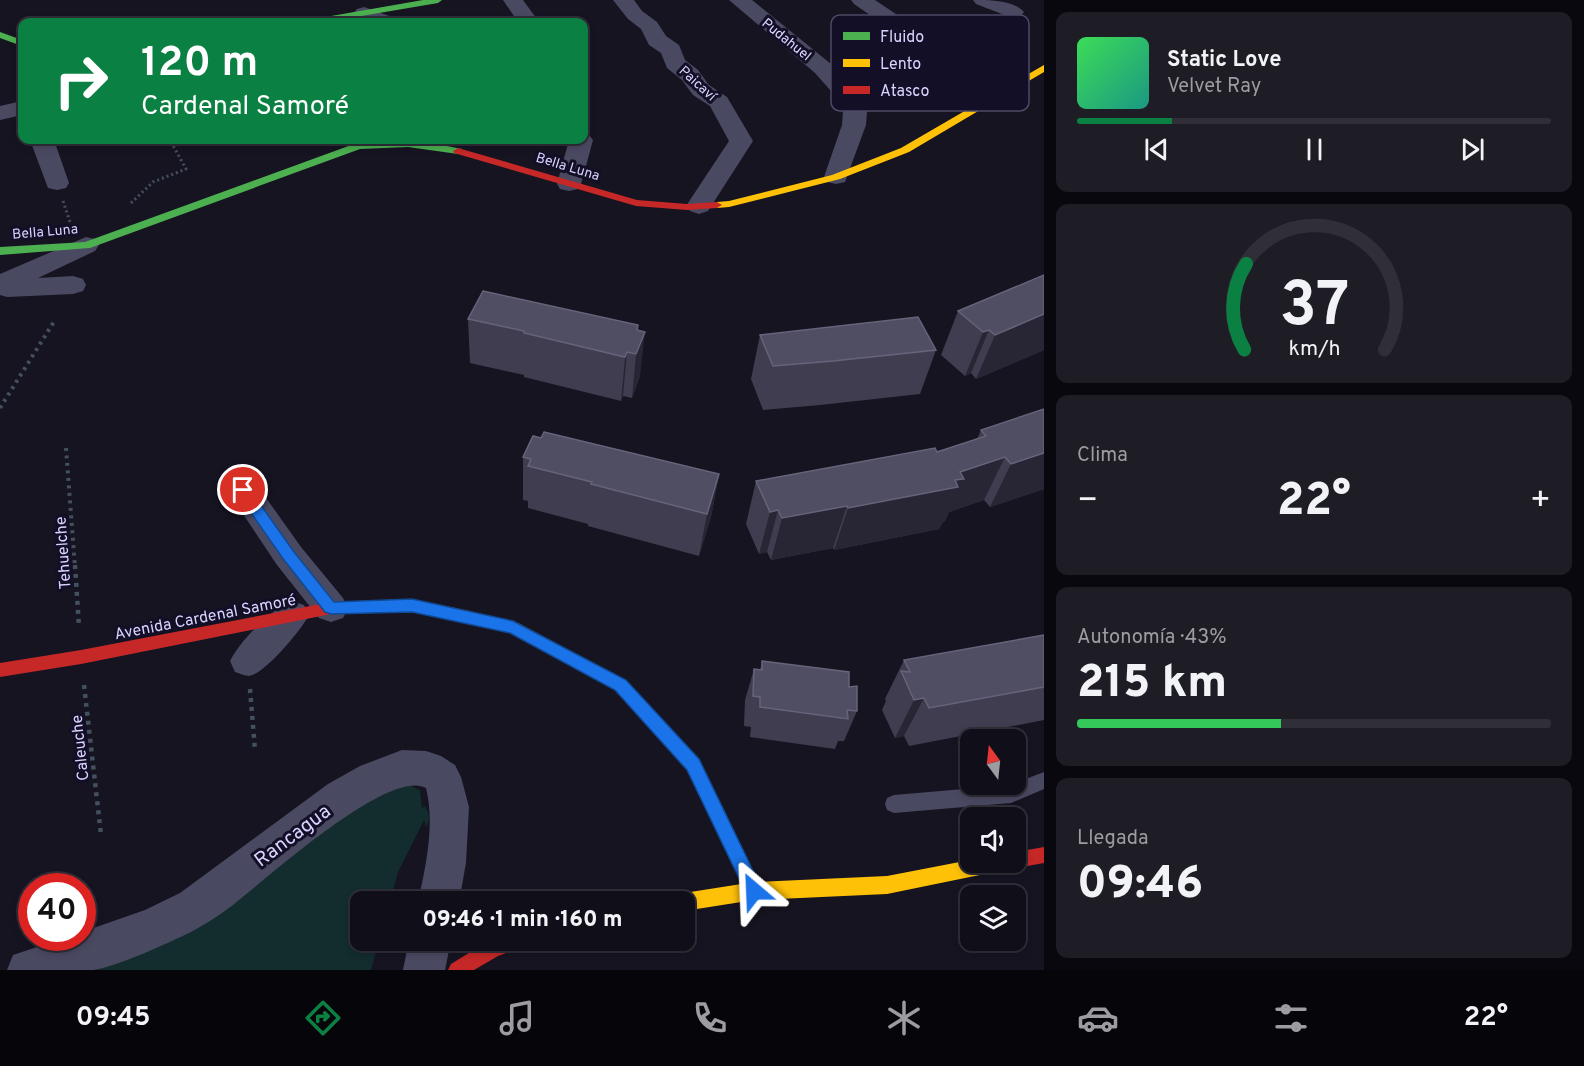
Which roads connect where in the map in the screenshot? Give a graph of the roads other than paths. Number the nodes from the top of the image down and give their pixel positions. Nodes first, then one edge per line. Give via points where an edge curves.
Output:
1 (438, 0) edge
2 (513, 0) edge
3 (623, 0) edge
4 (739, 0) edge
5 (861, 0) edge
6 (983, 0) edge
7 (1014, 12) dead end
8 (364, 13) junction
9 (883, 15) edge
10 (336, 18) edge
11 (377, 18) edge
12 (525, 18) edge
13 (0, 35) edge
14 (18, 42) edge
15 (1044, 69) edge
16 (831, 77) edge
17 (1029, 78) edge
18 (18, 109) edge
19 (855, 111) edge
20 (973, 111) edge
21 (0, 113) edge
22 (43, 144) edge
23 (359, 144) edge
24 (428, 144) edge
25 (580, 144) edge
26 (836, 177) junction
27 (57, 183) road end
28 (569, 184) junction
29 (699, 206) junction
30 (82, 245) junction
31 (0, 251) edge
32 (73, 285) dead end
33 (0, 287) edge
34 (243, 490) dead end
35 (331, 608) junction
36 (292, 615) junction
37 (248, 661) road end
38 (0, 670) edge
39 (1044, 780) edge
40 (894, 804) dead end
41 (1044, 855) edge
42 (1026, 858) edge
43 (960, 871) edge
44 (440, 891) edge
45 (754, 891) junction
46 (695, 900) edge
47 (428, 951) edge
48 (489, 951) edge
49 (28, 970) edge
50 (424, 970) edge
51 (457, 970) edge

1 - 8 street
2 - 12 street
3 - 29 street, Paicaví via 650,26 657,40 671,50 675,63 719,102 741,141
4 - 16 street, Pudahuel
5 - 9 street
6 - 7 street
8 - 10 street
8 - 11 street
13 - 14 street
15 - 17 street, Bella Luna
18 - 21 street
19 - 26 street, Pudahuel via 856,118
20 - 26 street, Bella Luna via 905,150
22 - 27 street
23 - 30 street, Bella Luna
24 - 28 street, Bella Luna
25 - 28 street
26 - 29 street, Bella Luna via 729,204
28 - 29 street, Bella Luna via 636,203
30 - 31 street, Bella Luna
30 - 33 street
32 - 33 street
34 - 35 street
35 - 36 street, Avenida Cardenal Samoré
35 - 45 street, Avenida Cardenal Samoré via 412,605 513,627 620,685 693,765
36 - 37 street
36 - 38 street, Avenida Cardenal Samoré
39 - 40 lane via 1011,794
41 - 42 street
43 - 45 street via 886,885
44 - 49 street, Rancagua via 450,807 442,777 425,768 400,769 367,782 326,808 197,906 162,924
45 - 46 street
47 - 50 street
48 - 51 street

